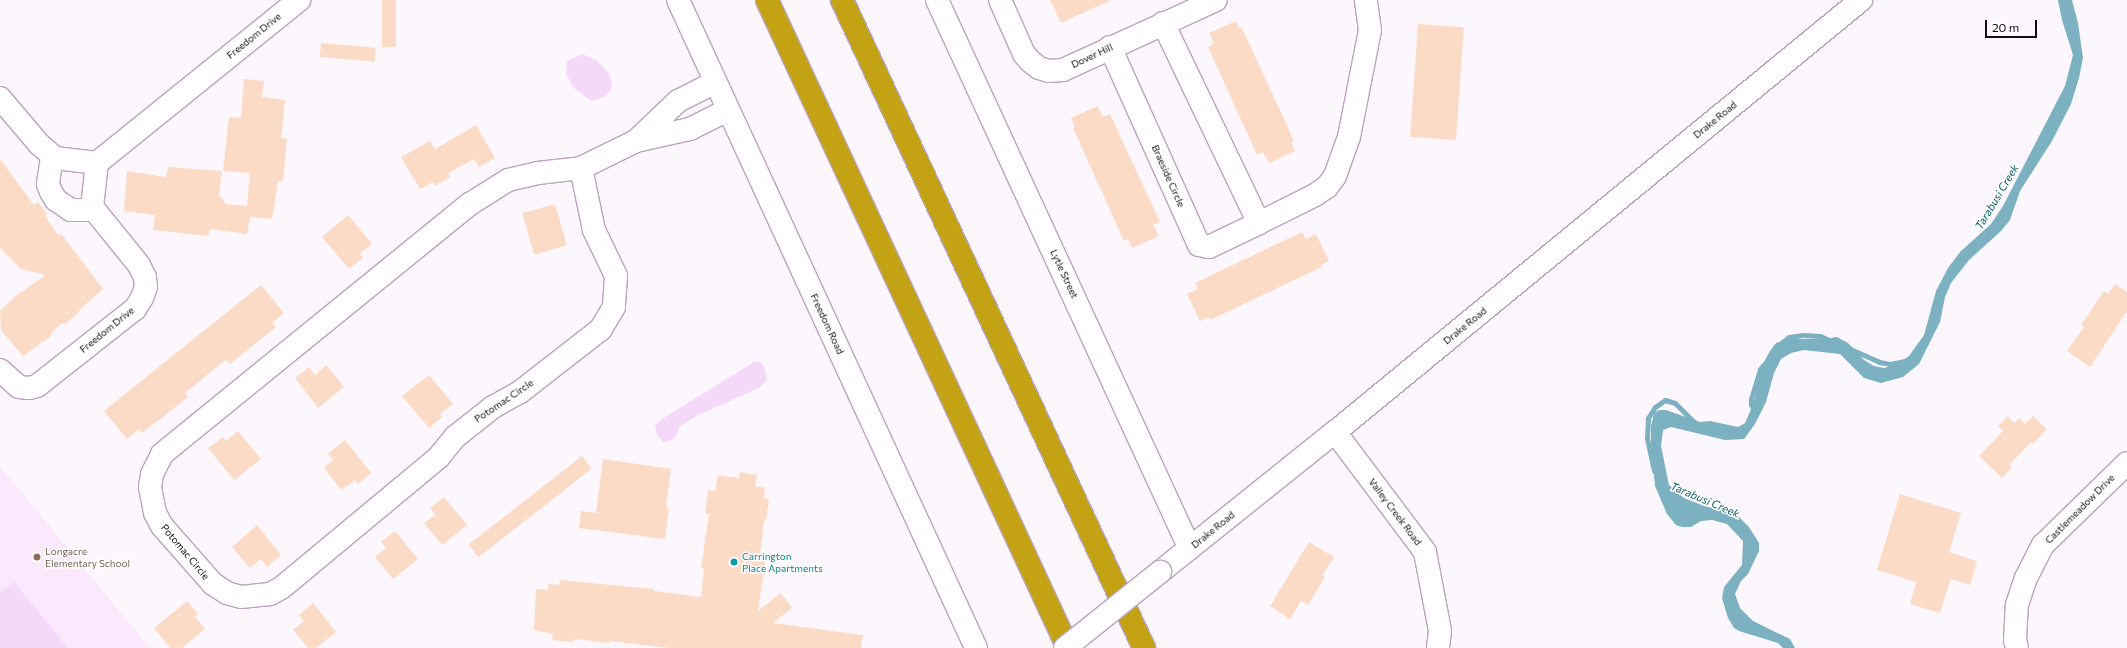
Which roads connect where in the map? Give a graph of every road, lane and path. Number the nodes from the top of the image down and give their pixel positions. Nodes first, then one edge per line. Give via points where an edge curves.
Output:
1 (299, 0) edge
2 (678, 0) edge
3 (767, 0) edge
4 (842, 0) edge
5 (937, 0) edge
6 (1000, 0) edge
7 (1216, 0) edge
8 (1366, 0) edge
9 (1861, 0) edge
10 (1163, 23) junction
11 (1110, 48) junction
12 (716, 82) junction
13 (0, 98) edge
14 (728, 110) junction
15 (636, 141) junction
16 (55, 158) junction
17 (98, 163) junction
18 (581, 168) junction
19 (92, 207) junction
20 (1259, 223) junction
21 (0, 370) edge
22 (1335, 432) junction
23 (2127, 463) edge
24 (1190, 549) junction
25 (976, 648) edge
26 (1066, 648) edge
27 (1144, 648) edge
28 (1438, 648) edge
29 (2017, 648) edge

1 - 17 street, Freedom Drive
2 - 12 street, Freedom Road
3 - 26 highway
4 - 27 highway
5 - 24 street, Lytle Street
6 - 11 street, Dover Hill via 1024,54 1039,68 1049,71 1063,70
7 - 10 street, Dover Hill
8 - 20 street, Braeside Circle via 1370,30 1349,137 1335,176 1327,187 1315,195
9 - 22 street, Drake Road
10 - 11 street, Dover Hill
10 - 20 street
11 - 20 street, Braeside Circle via 1200,245 1209,247
12 - 14 street, Freedom Road
12 - 15 street, Potomac Circle via 678,101
13 - 16 street via 39,144
14 - 15 street, Potomac Circle via 690,128
14 - 25 street, Freedom Road
15 - 18 street, Potomac Circle
16 - 17 street
16 - 19 street via 51,164 48,184 56,200 71,210 87,210
17 - 19 street
18 - 18 street, Potomac Circle via 538,173 508,180 470,204 162,454 152,474 150,487 155,513 162,526 213,584 241,597 270,594 281,588 439,457 455,437 493,407 520,392 601,329 614,307 616,276 594,230
19 - 21 street, Freedom Drive via 139,265 145,277 146,288 142,298 135,309 37,386 19,387
22 - 24 street, Drake Road
22 - 28 street, Valley Creek Road via 1425,552 1440,631
23 - 29 street, Castlemeadow Drive via 2043,545 2026,578 2017,605
24 - 26 street, Drake Road, bridge

